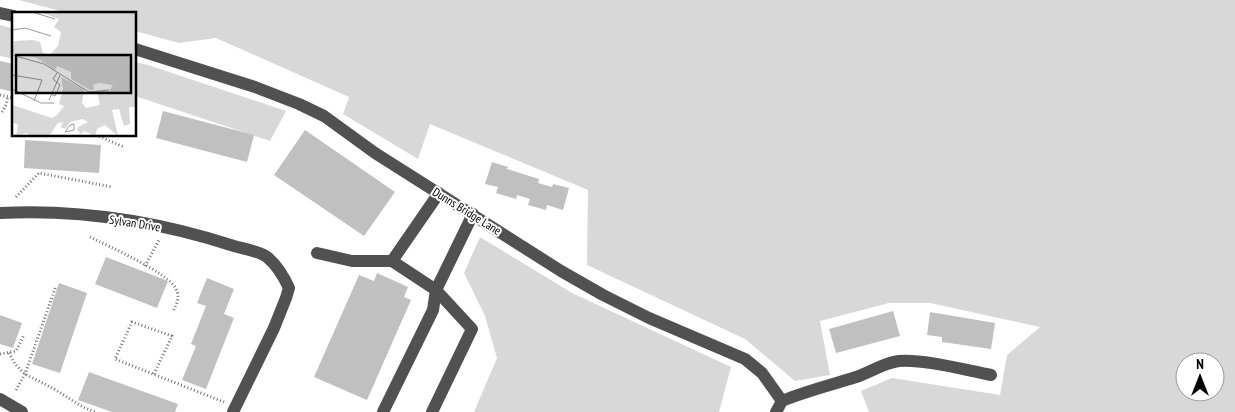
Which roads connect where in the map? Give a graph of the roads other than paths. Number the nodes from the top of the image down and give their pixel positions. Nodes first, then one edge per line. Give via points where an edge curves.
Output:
1 (136, 49) edge
2 (439, 193) junction
3 (0, 214) edge
4 (473, 214) junction
5 (317, 253) dead end
6 (392, 261) junction
7 (436, 290) junction
8 (991, 375) dead end
9 (0, 399) edge
10 (779, 406) edge
11 (235, 409) edge
12 (22, 412) edge
13 (383, 412) edge
14 (432, 412) edge

1 - 2 street, Dunns Bridge Lane via 255,87 324,116
2 - 4 street, Dunns Bridge Lane
2 - 6 street
3 - 11 street, Sylvan Drive via 62,214 129,220 196,234 266,256 289,288 274,328
4 - 7 street
4 - 10 street, Dunns Bridge Lane via 603,295 745,359 762,373
5 - 6 street via 352,261
6 - 7 street
7 - 13 street via 433,310
7 - 14 street via 472,330
8 - 10 street via 900,361 806,391
9 - 12 street

